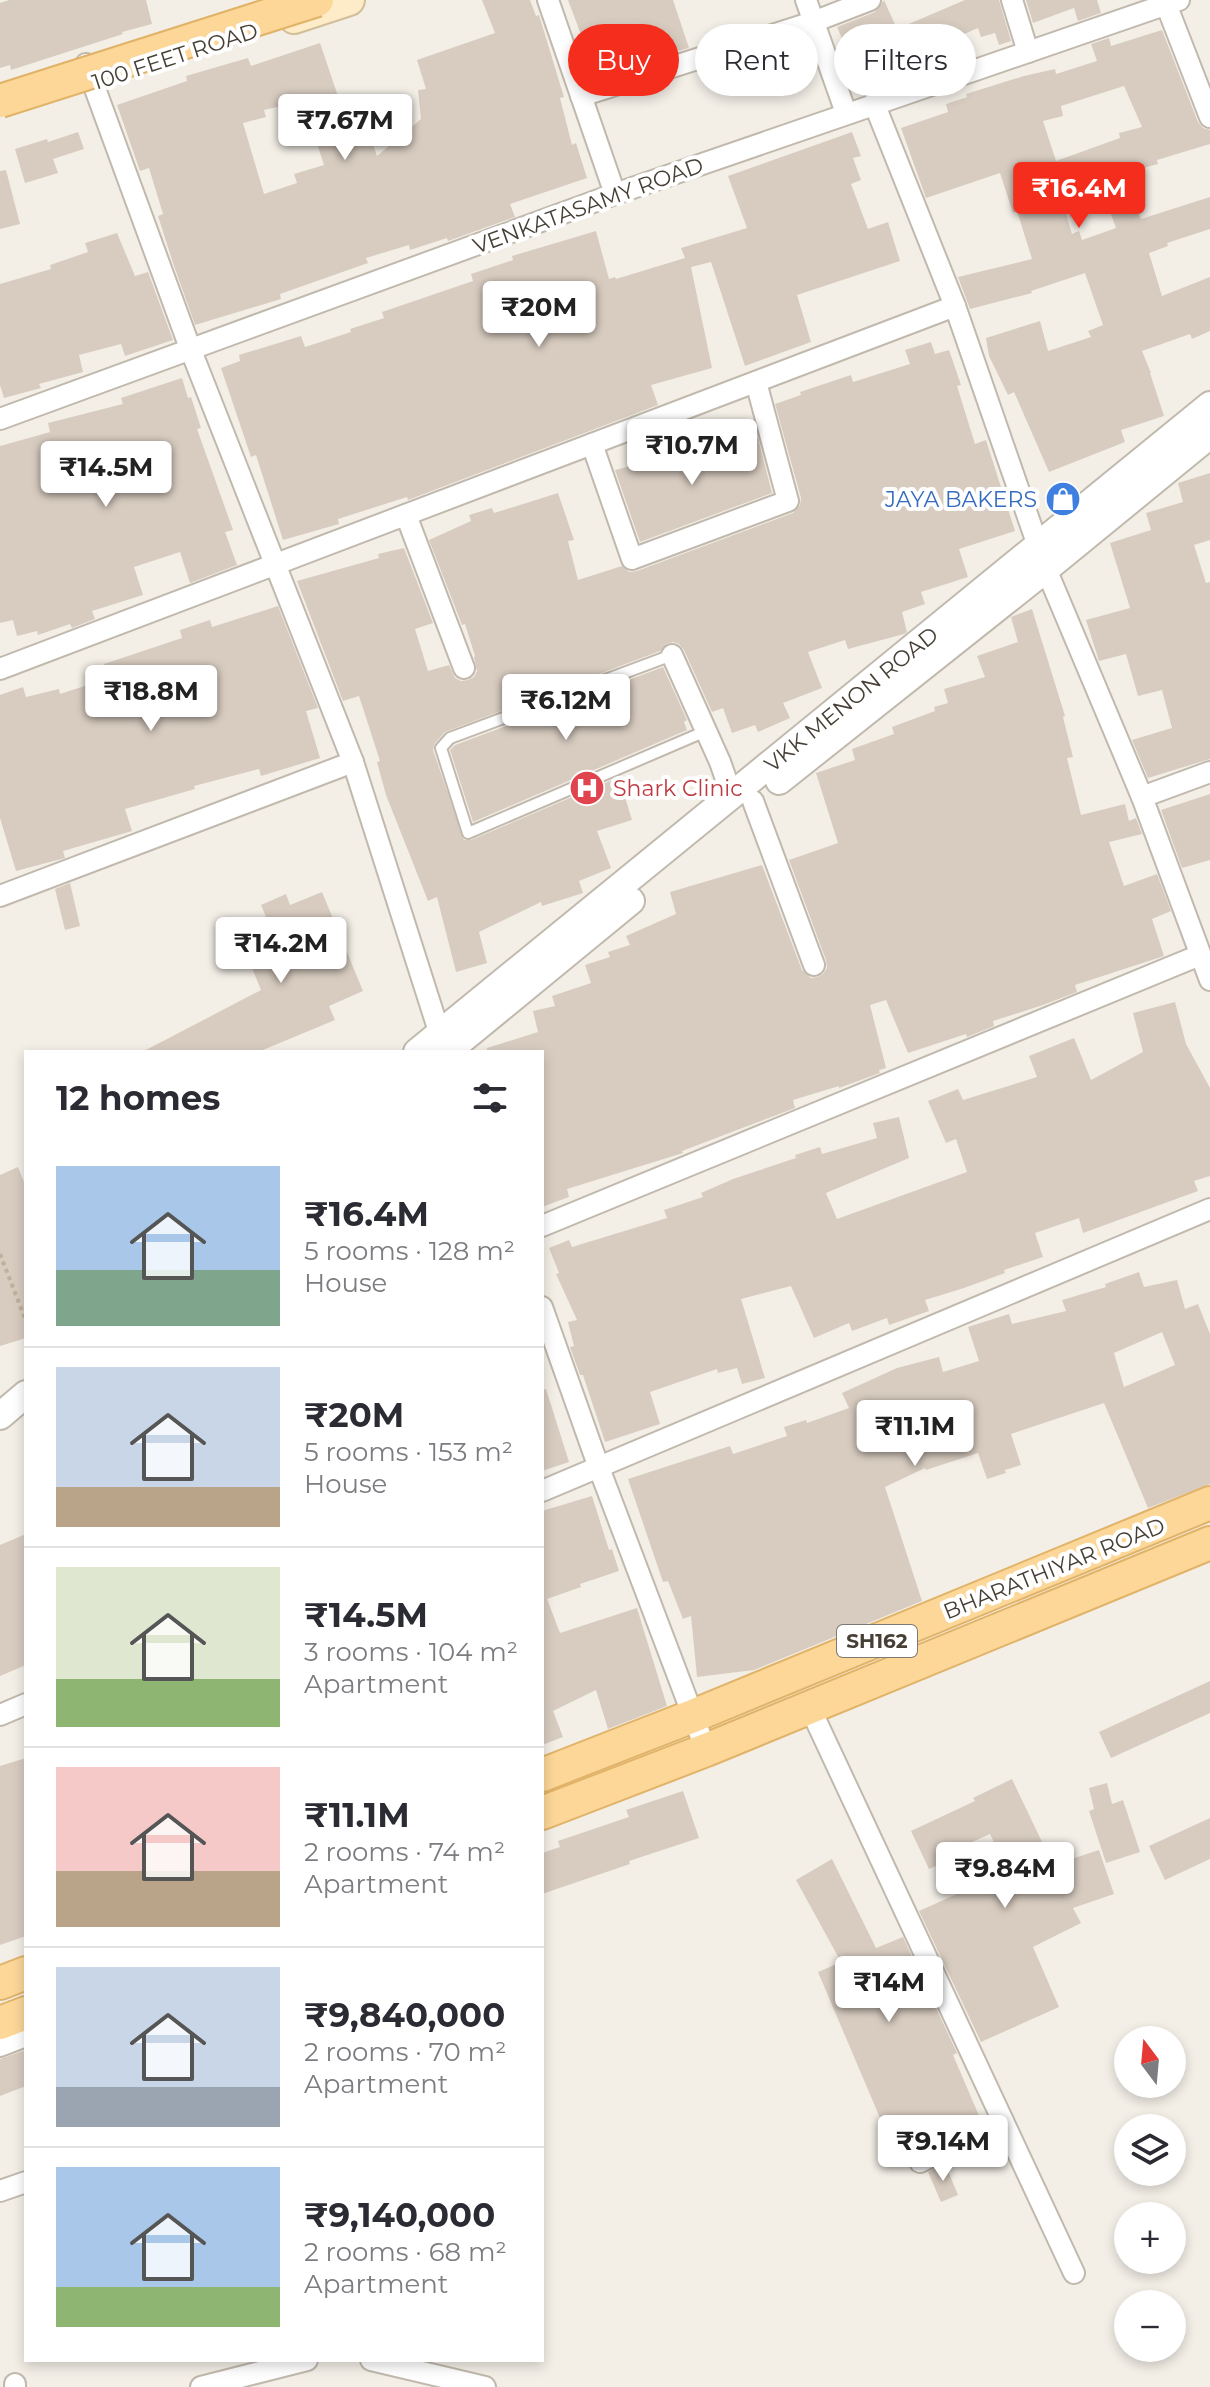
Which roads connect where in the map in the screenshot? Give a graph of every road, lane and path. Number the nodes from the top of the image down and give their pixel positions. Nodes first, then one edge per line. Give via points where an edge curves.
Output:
1 (282, 0) edge
2 (317, 0) edge
3 (349, 0) edge
4 (548, 0) edge
5 (806, 0) edge
6 (870, 0) edge
7 (1012, 0) edge
8 (1172, 2) edge
9 (813, 22) junction
10 (1028, 52) junction
11 (568, 58) edge
12 (679, 65) edge
13 (89, 73) junction
14 (0, 90) edge
15 (581, 96) edge
16 (0, 101) edge
17 (874, 103) junction
18 (0, 112) edge
19 (846, 113) junction
20 (1210, 117) edge
21 (615, 194) junction
22 (955, 306) junction
23 (190, 348) junction
24 (756, 382) junction
25 (0, 419) edge
26 (1208, 419) edge
27 (592, 444) junction
28 (406, 515) junction
29 (1042, 557) junction
30 (276, 564) junction
31 (672, 655) joint
32 (464, 668) dead end
33 (0, 669) edge
34 (706, 731) junction
35 (353, 762) junction
36 (1210, 772) edge
37 (1142, 797) junction
38 (743, 798) junction
39 (0, 896) edge
40 (1202, 945) edge
41 (814, 965) dead end
42 (1210, 980) edge
43 (444, 1046) edge
44 (1210, 1209) edge
45 (544, 1225) edge
46 (0, 1254) edge
47 (544, 1313) edge
48 (24, 1316) edge
49 (24, 1376) edge
50 (0, 1395) edge
51 (24, 1396) edge
52 (0, 1416) edge
53 (599, 1468) junction
54 (544, 1490) edge
55 (1210, 1503) edge
56 (1210, 1543) edge
57 (24, 1705) edge
58 (810, 1708) junction
59 (0, 1715) edge
60 (693, 1716) junction
61 (706, 1750) junction
62 (544, 1774) edge
63 (544, 1812) edge
64 (24, 1974) edge
65 (0, 1983) edge
66 (24, 2014) edge
67 (0, 2023) edge
68 (24, 2037) edge
69 (0, 2046) edge
70 (1003, 2121) junction
71 (920, 2162) dead end
72 (24, 2183) edge
73 (0, 2191) edge
74 (1074, 2273) dead end
75 (299, 2362) edge
76 (379, 2362) edge
77 (201, 2387) edge
78 (485, 2387) edge

1 - 13 main road, 100 FEET ROAD
2 - 16 main road, bridge
3 - 13 main road, 100 FEET ROAD
4 - 11 street
5 - 9 street
6 - 9 street
7 - 10 street
8 - 10 street, VENKATASAMY ROAD
8 - 20 street
9 - 12 street
9 - 19 street
10 - 17 street, VENKATASAMY ROAD
13 - 14 main road, 100 FEET ROAD
13 - 18 main road, 100 FEET ROAD
13 - 23 street
15 - 21 street
17 - 19 street, VENKATASAMY ROAD
17 - 22 street
19 - 21 street, VENKATASAMY ROAD
21 - 23 street, VENKATASAMY ROAD
22 - 24 street
22 - 29 street
23 - 25 street, VENKATASAMY ROAD
23 - 30 street
24 - 27 street
24 - 27 street via 788,501 632,559
26 - 29 street, VKK MENON ROAD
27 - 28 street
28 - 30 street
28 - 32 street
29 - 37 street
29 - 38 street, VKK MENON ROAD
30 - 33 street
30 - 35 street
31 - 34 street
31 - 34 lane via 450,738 441,748 468,833
34 - 38 street
35 - 39 street
35 - 43 street
36 - 37 street
37 - 40 street
38 - 41 street
38 - 43 street, VKK MENON ROAD
40 - 42 street
40 - 45 street
44 - 53 street
46 - 48 path
47 - 53 street
49 - 50 street
51 - 52 street
53 - 54 street
53 - 60 street
55 - 60 main road, BHARATHIYAR ROAD / SH162
56 - 58 main road, BHARATHIYAR ROAD / SH162
57 - 59 street
58 - 61 main road, BHARATHIYAR ROAD / SH162
58 - 70 street
60 - 61 street
60 - 62 main road, BHARATHIYAR ROAD / SH162
61 - 63 main road, BHARATHIYAR ROAD / SH162
64 - 65 main road
66 - 67 main road
68 - 69 street
70 - 71 street
70 - 74 street
72 - 73 street
75 - 77 street
76 - 78 street

